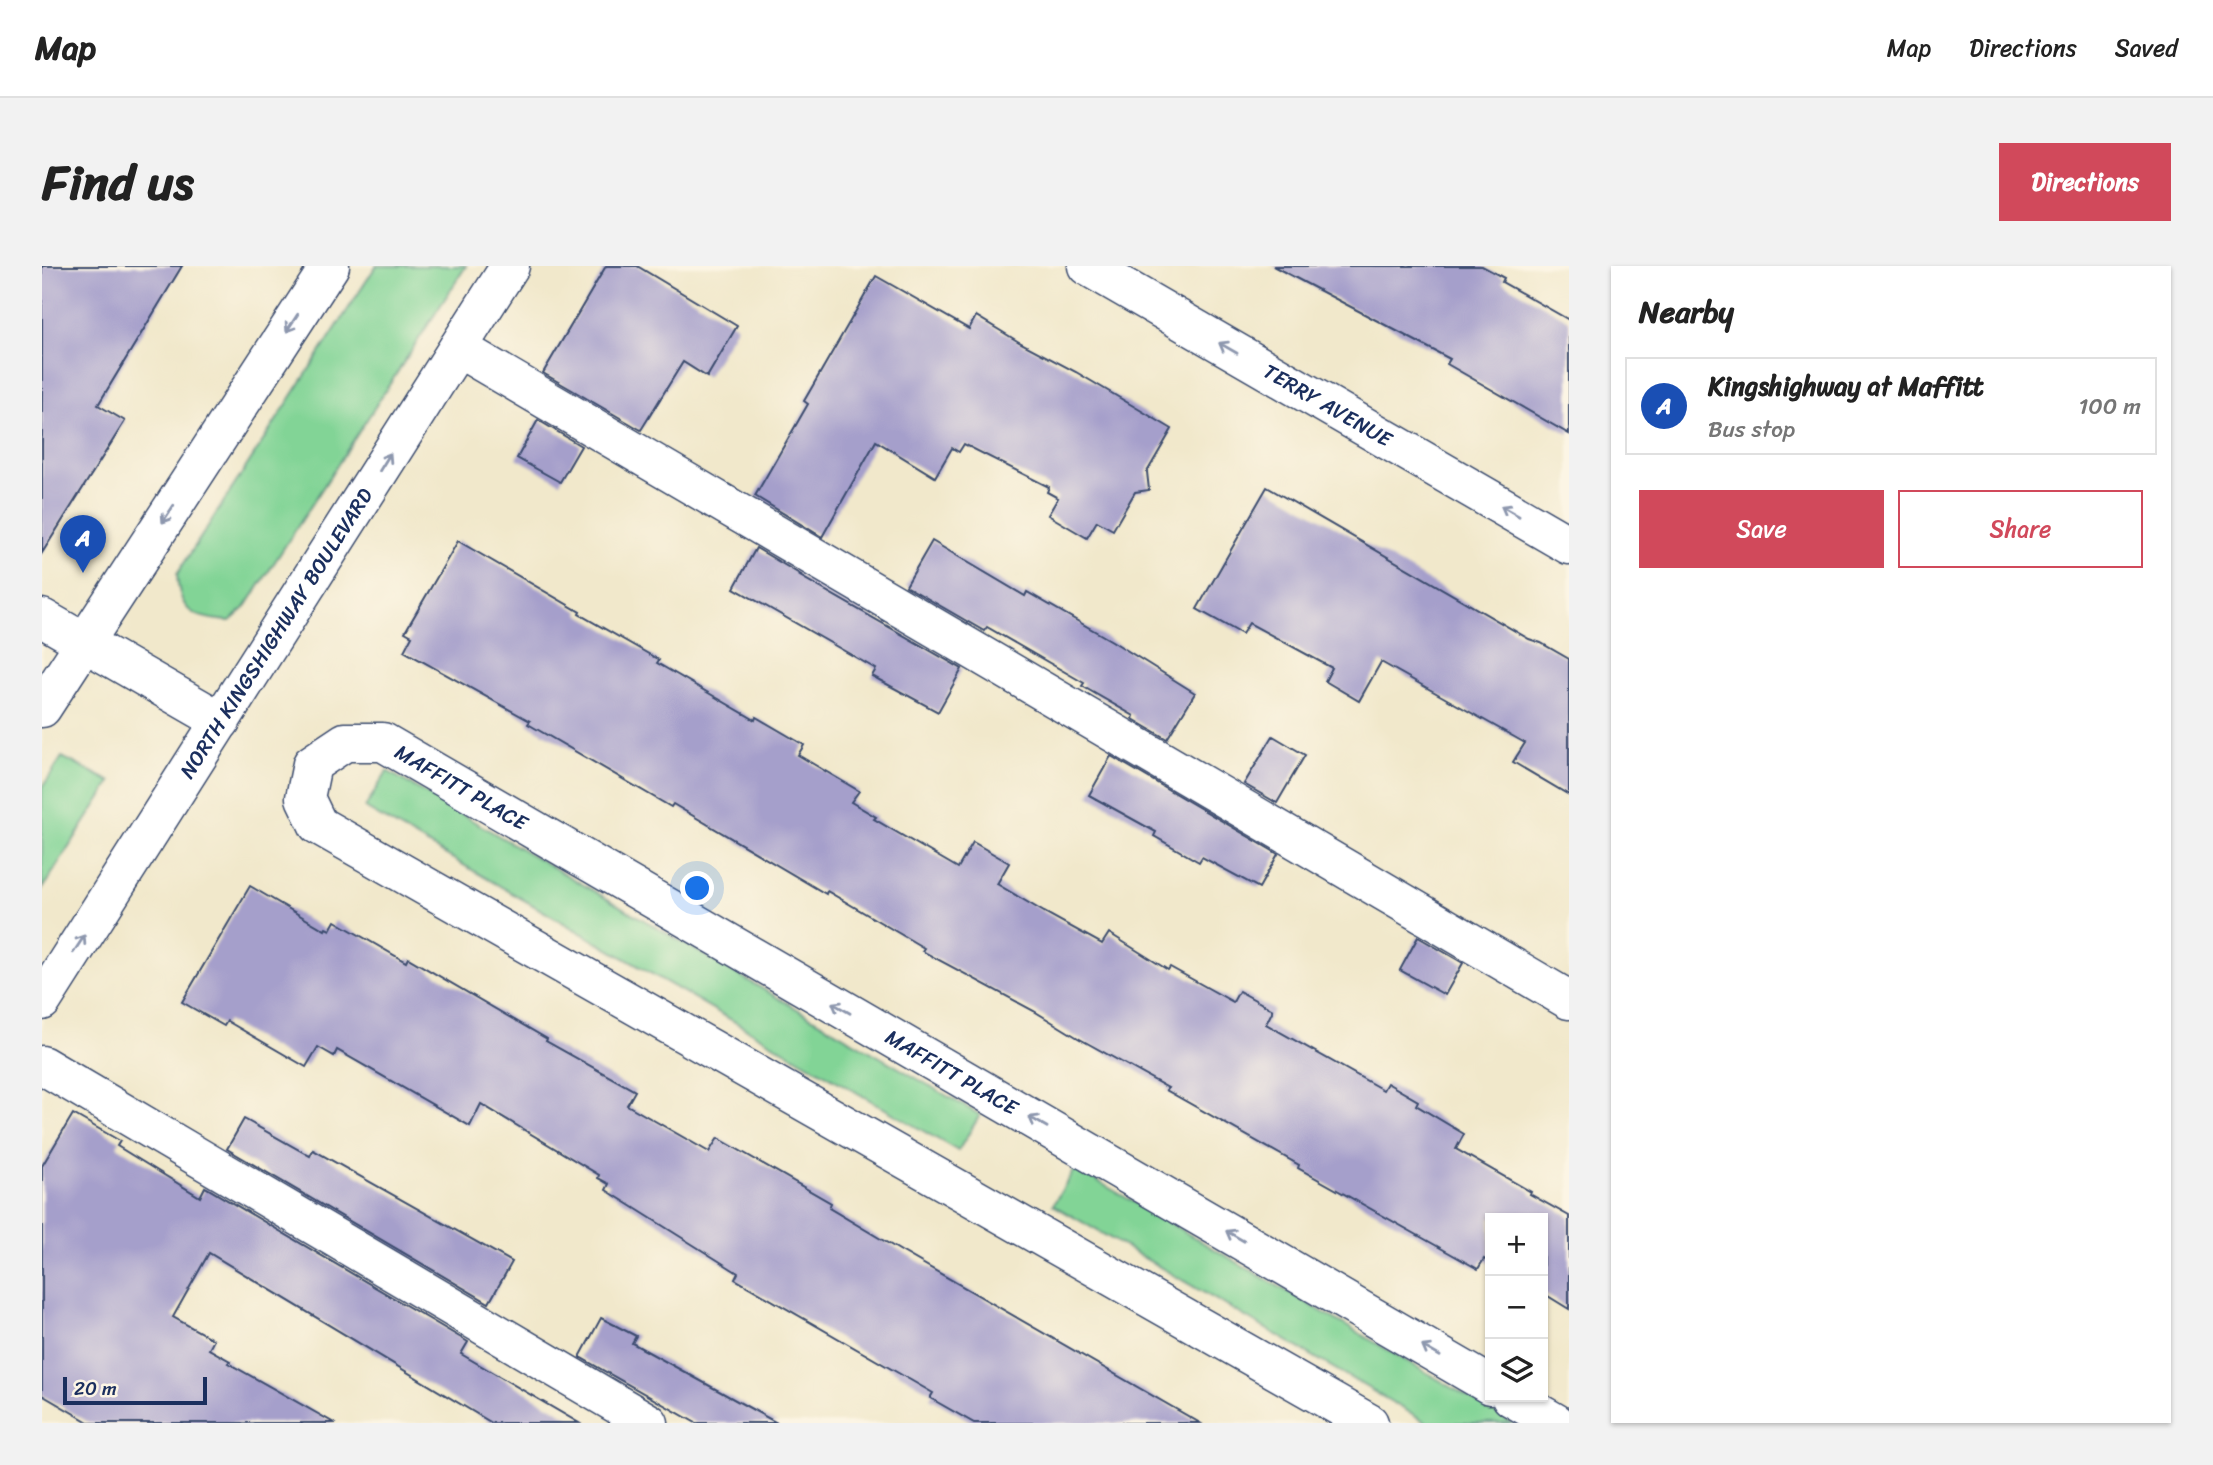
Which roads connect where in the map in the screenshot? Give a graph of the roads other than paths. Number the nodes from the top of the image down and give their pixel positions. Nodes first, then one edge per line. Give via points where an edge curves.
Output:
1 (330, 266) edge
2 (510, 266) edge
3 (1087, 266) edge
4 (458, 348) junction
5 (1569, 545) edge
6 (42, 618) edge
7 (84, 642) junction
8 (42, 708) edge
9 (221, 721) junction
10 (1569, 1000) edge
11 (42, 1001) edge
12 (42, 1065) edge
13 (1485, 1382) edge
14 (1520, 1402) edge
15 (649, 1423) edge
16 (1369, 1423) edge
17 (1556, 1423) edge

1 -> 7 street
2 - 4 street, NORTH KINGSHIGHWAY BOULEVARD
5 -> 3 street, TERRY AVENUE
9 -> 4 street, NORTH KINGSHIGHWAY BOULEVARD
4 - 10 street
6 - 7 street
7 - 8 street
7 - 9 street
11 -> 9 street, NORTH KINGSHIGHWAY BOULEVARD
12 - 15 street
13 -> 16 street, MAFFITT PLACE via 383,742 345,742 312,764 304,798 318,825
14 - 17 street

